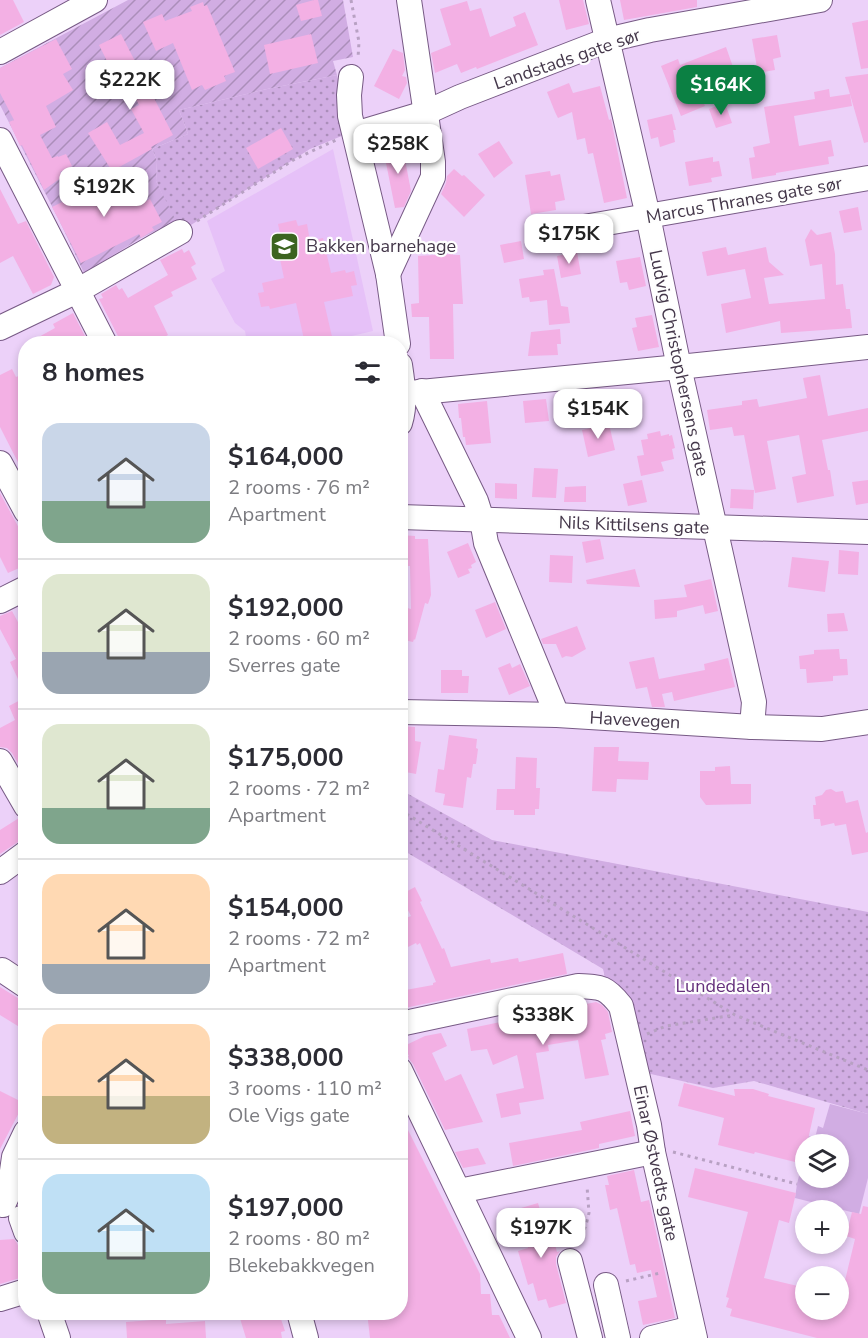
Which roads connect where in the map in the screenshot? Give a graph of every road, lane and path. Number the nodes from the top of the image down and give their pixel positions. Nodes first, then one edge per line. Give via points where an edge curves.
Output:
1 (94, 0) edge
2 (351, 0) edge
3 (409, 0) edge
4 (598, 0) edge
5 (820, 0) edge
6 (607, 40) junction
7 (0, 52) edge
8 (351, 77) joint
9 (425, 112) junction
10 (355, 134) junction
11 (0, 140) edge
12 (868, 178) edge
13 (648, 216) junction
14 (180, 232) joint
15 (549, 233) dead end
16 (388, 274) junction
17 (77, 291) junction
18 (0, 328) edge
19 (101, 336) edge
20 (392, 336) edge
21 (868, 347) edge
22 (679, 367) junction
23 (409, 393) edge
24 (0, 463) edge
25 (18, 494) edge
26 (408, 517) edge
27 (482, 520) junction
28 (715, 528) junction
29 (868, 532) edge
30 (18, 592) edge
31 (0, 601) edge
32 (408, 712) edge
33 (557, 715) junction
34 (868, 722) edge
35 (752, 726) junction
36 (0, 761) edge
37 (18, 792) edge
38 (408, 815) edge
39 (18, 859) edge
40 (0, 872) edge
41 (2, 970) dead end
42 (18, 981) edge
43 (735, 1015) junction
44 (408, 1022) edge
45 (629, 1042) junction
46 (868, 1070) edge
47 (408, 1100) edge
48 (18, 1149) edge
49 (653, 1152) junction
50 (585, 1166) junction
51 (795, 1183) edge
52 (459, 1191) junction
53 (17, 1218) edge
54 (570, 1261) joint
55 (679, 1268) junction
56 (606, 1285) joint
57 (18, 1293) edge
58 (0, 1299) edge
59 (51, 1320) edge
60 (301, 1320) edge
61 (694, 1333) edge
62 (57, 1338) edge
63 (306, 1338) edge
64 (529, 1338) edge
65 (590, 1338) edge
66 (618, 1338) edge
67 (651, 1338) edge

1 - 7 street
2 - 8 path via 359,42 358,61
3 - 9 street
4 - 6 street, Ludvig Christophersens gate
5 - 6 street, Landstads gate sør
6 - 9 street, Landstads gate sør
6 - 13 street, Ludvig Christophersens gate
8 - 10 street via 350,116
9 - 10 street, Landstads gate sør
9 - 16 street via 433,177
10 - 14 path via 296,159
10 - 16 street
11 - 17 street
12 - 13 street, Marcus Thranes gate sør
13 - 15 street, Marcus Thranes gate sør
13 - 22 street, Ludvig Christophersens gate
14 - 17 street
16 - 20 street
17 - 18 street
17 - 19 street
21 - 22 street
22 - 23 street
22 - 28 street, Ludvig Christophersens gate
23 - 27 street via 476,501
24 - 25 street
26 - 27 street, Nils Kittilsens gate
27 - 28 street, Nils Kittilsens gate
27 - 33 street via 486,543
28 - 29 street, Nils Kittilsens gate
28 - 35 street, Ludvig Christophersens gate via 754,702
30 - 31 street
32 - 33 street, Havevegen
33 - 35 street, Havevegen
34 - 35 street, Havevegen via 822,729
36 - 37 street
38 - 43 path
39 - 40 street
41 - 42 street
43 - 45 path via 666,1026
43 - 46 path
44 - 45 street, Einar Østvedts gate via 578,986 596,986 610,991 621,1005
45 - 49 street, Einar Østvedts gate
47 - 52 street
48 - 53 street via 9,1192
49 - 50 street
49 - 51 path via 663,1150
49 - 55 street, Einar Østvedts gate
50 - 52 street
50 - 54 path via 590,1213
52 - 64 street
54 - 65 street
55 - 56 path
55 - 61 street, Einar Østvedts gate
56 - 66 street
57 - 58 street
59 - 62 street
60 - 63 street
61 - 67 street

